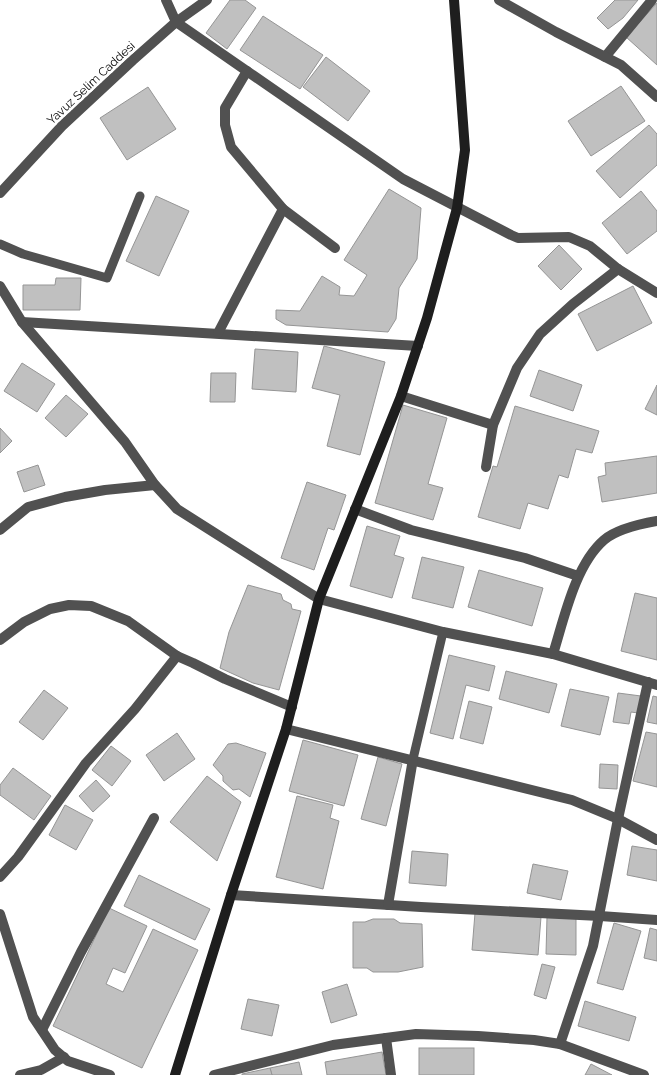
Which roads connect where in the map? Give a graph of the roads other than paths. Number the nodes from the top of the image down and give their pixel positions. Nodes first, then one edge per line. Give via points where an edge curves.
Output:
1 (166, 0) edge
2 (207, 0) edge
3 (454, 0) edge
4 (499, 0) edge
5 (652, 0) edge
6 (176, 22) junction
7 (605, 56) junction
8 (247, 71) junction
9 (657, 98) edge
10 (0, 193) edge
11 (140, 196) dead end
12 (457, 208) junction
13 (283, 209) junction
14 (0, 244) edge
15 (335, 248) dead end
16 (618, 269) junction
17 (0, 286) edge
18 (657, 293) edge
19 (22, 322) junction
20 (218, 333) junction
21 (418, 346) junction
22 (400, 396) junction
23 (493, 426) junction
24 (486, 467) dead end
25 (155, 485) junction
26 (355, 509) junction
27 (657, 521) edge
28 (0, 530) edge
29 (578, 576) junction
30 (319, 600) junction
31 (443, 632) junction
32 (0, 640) edge
33 (553, 654) junction
34 (177, 656) junction
35 (653, 683) edge
36 (292, 707) junction
37 (286, 729) junction
38 (413, 759) junction
39 (154, 818) dead end
40 (618, 819) junction
41 (657, 840) edge
42 (0, 877) edge
43 (231, 895) junction
44 (388, 904) junction
45 (0, 914) edge
46 (600, 916) junction
47 (657, 920) edge
48 (42, 1030) junction
49 (386, 1038) junction
50 (560, 1044) junction
51 (64, 1057) junction
52 (20, 1075) edge
53 (110, 1075) edge
54 (175, 1075) edge
55 (214, 1075) edge
56 (391, 1075) edge
57 (644, 1075) edge

1 - 6 street
2 - 6 street, Yavuz Selim Caddesi
3 - 12 main road via 465,150
4 - 7 street
5 - 7 street
6 - 8 street
6 - 10 street, Yavuz Selim Caddesi via 62,126
7 - 9 street via 621,65
8 - 12 street via 403,179
8 - 13 street via 225,108 225,125 231,146
11 - 14 lane via 107,278 23,254
12 - 16 street via 518,238 569,237 590,246
12 - 21 main road
13 - 15 street
13 - 20 street
16 - 18 street
16 - 23 street via 540,334 517,368
17 - 19 street
19 - 20 street
19 - 25 street via 125,442
20 - 21 street
21 - 22 main road
22 - 23 street
22 - 26 main road
23 - 24 street
25 - 28 street via 105,490 28,507
25 - 30 street via 177,509
26 - 29 street via 411,530 525,558
26 - 30 main road
27 - 29 street via 636,524 605,539 590,555
29 - 33 street
30 - 31 street
30 - 36 main road
31 - 33 street
31 - 38 lane
32 - 34 street via 24,622 50,609 69,605 91,606 128,621
33 - 35 street
34 - 36 street
34 - 42 street via 86,763 18,858
35 - 40 street
36 - 37 main road
37 - 38 street
37 - 43 main road
38 - 40 street via 572,800
38 - 44 street
39 - 48 street
40 - 41 street
40 - 46 street
43 - 44 street
43 - 54 main road
44 - 46 street
45 - 48 street via 33,1017
46 - 47 street
46 - 50 street
48 - 51 street via 55,1050
49 - 50 street via 416,1034 478,1036
49 - 55 street via 333,1045
49 - 56 street
50 - 57 street
51 - 52 street via 41,1070
51 - 53 street

